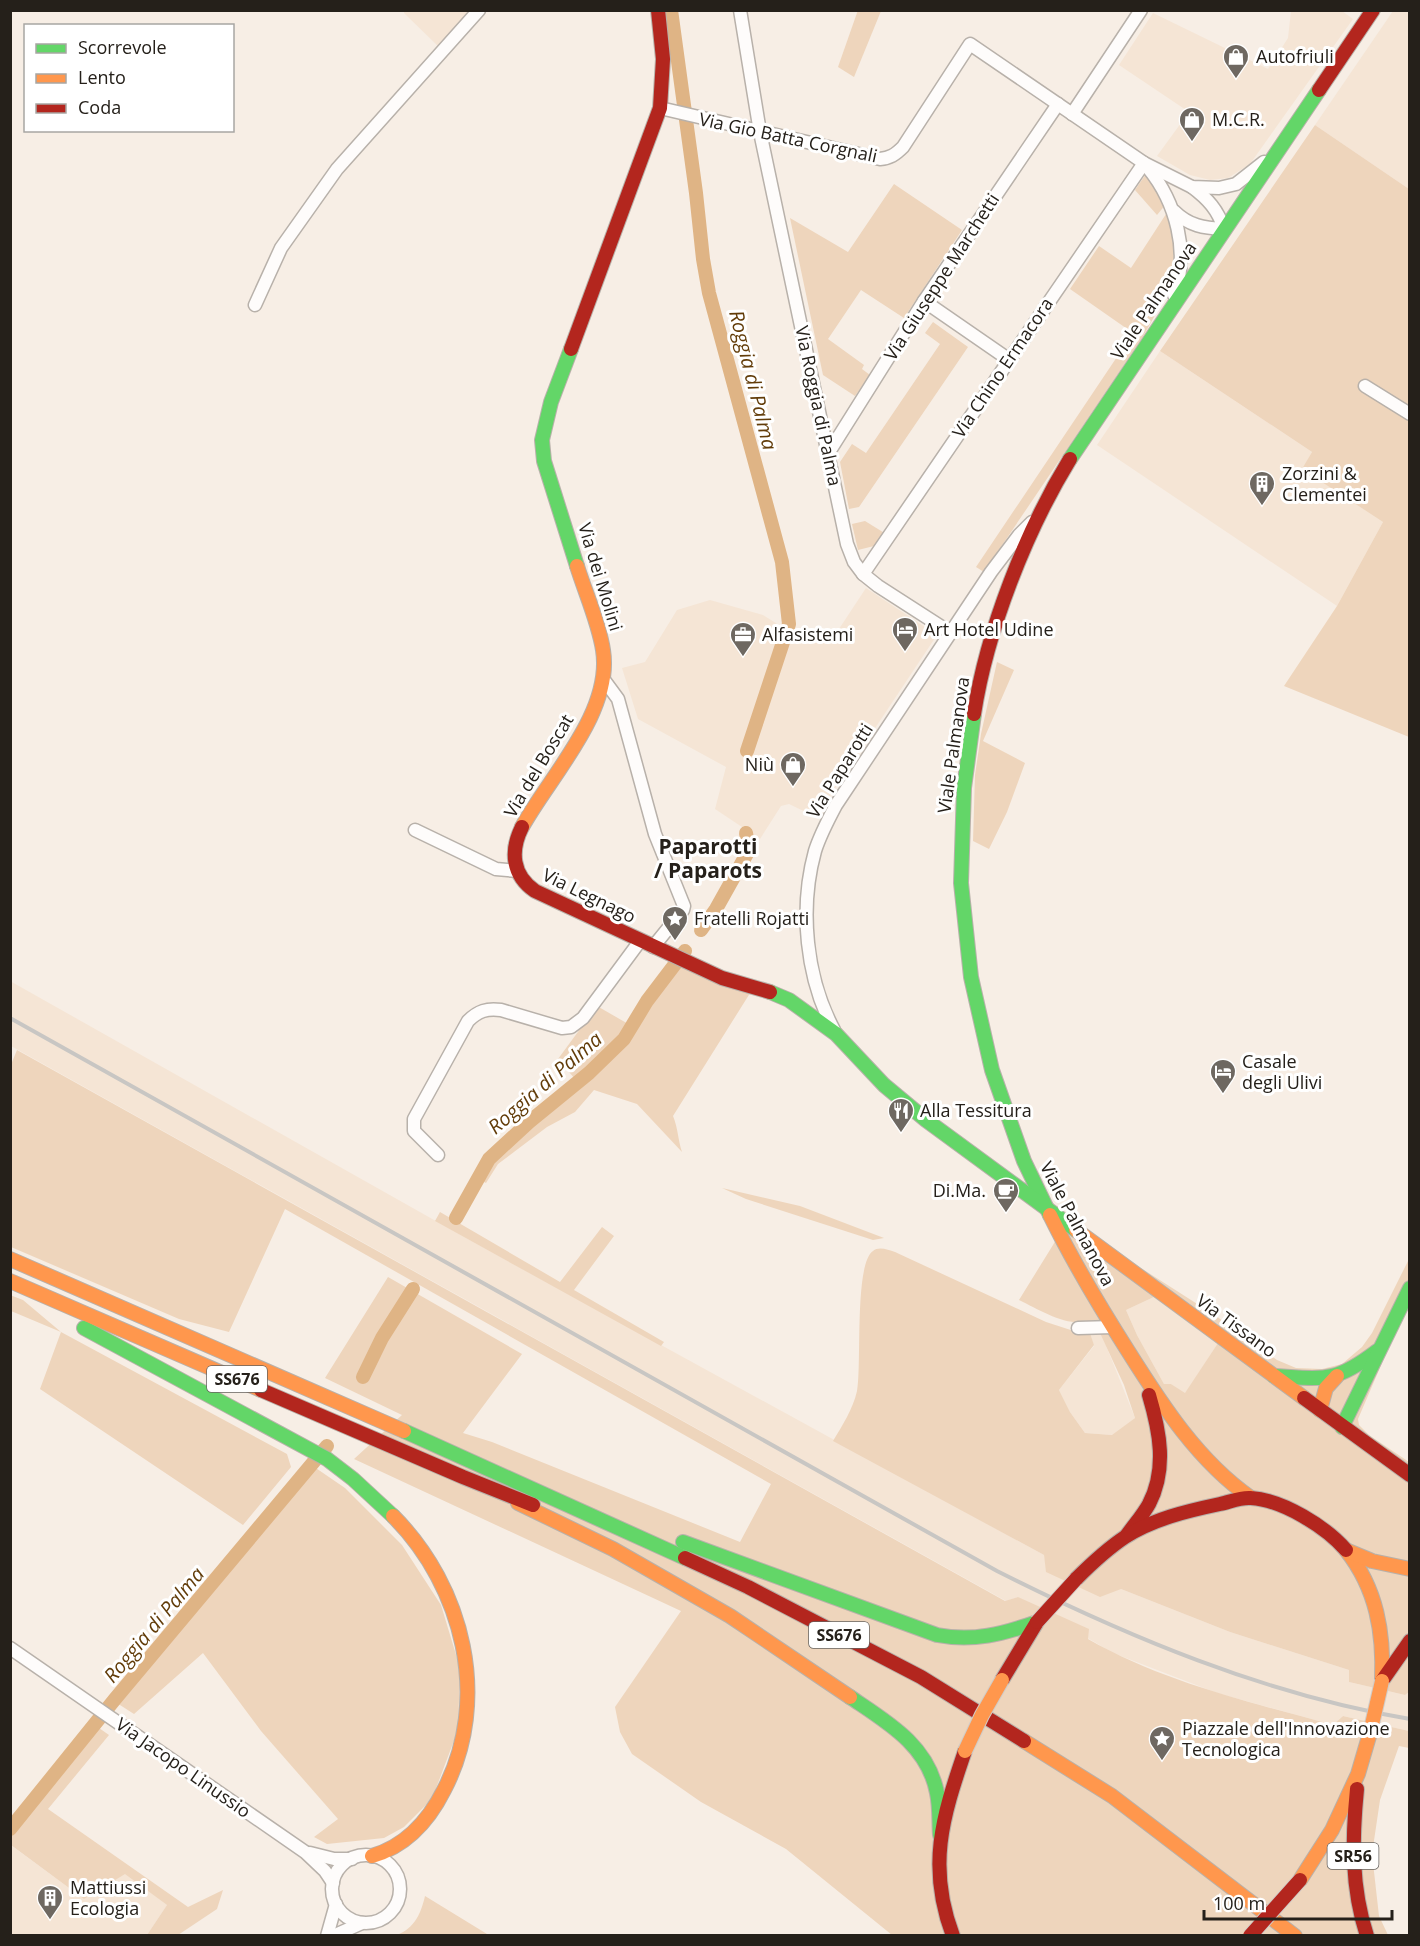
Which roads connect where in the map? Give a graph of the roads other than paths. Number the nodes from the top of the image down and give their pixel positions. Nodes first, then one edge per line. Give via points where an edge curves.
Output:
1 (479, 10) edge
2 (658, 10) edge
3 (740, 10) edge
4 (1141, 10) edge
5 (1373, 10) edge
6 (1058, 104) junction
7 (663, 110) junction
8 (1072, 114) junction
9 (760, 132) junction
10 (1275, 154) junction
11 (1144, 163) junction
12 (1192, 187) junction
13 (1172, 208) junction
14 (1224, 229) junction
15 (924, 302) junction
16 (255, 305) dead end
17 (1163, 321) junction
18 (1008, 359) junction
19 (1365, 386) dead end
20 (1410, 414) edge
21 (829, 452) junction
22 (1038, 516) junction
23 (863, 574) junction
24 (951, 633) junction
25 (604, 680) junction
26 (414, 830) dead end
27 (517, 871) junction
28 (646, 944) junction
29 (836, 1034) junction
30 (438, 1155) dead end
31 (1042, 1205) junction
32 (10, 1259) edge
33 (10, 1281) edge
34 (10, 1288) edge
35 (1410, 1288) edge
36 (1113, 1327) junction
37 (1078, 1328) dead end
38 (1379, 1349) junction
39 (1143, 1375) junction
40 (1274, 1376) junction
41 (1337, 1376) junction
42 (1320, 1410) junction
43 (1342, 1427) junction
44 (410, 1433) junction
45 (1410, 1475) edge
46 (463, 1477) junction
47 (1251, 1498) junction
48 (1125, 1537) junction
49 (1348, 1551) junction
50 (1410, 1569) edge
51 (1037, 1622) junction
52 (1410, 1641) edge
53 (10, 1648) edge
54 (1382, 1681) junction
55 (1358, 1774) junction
56 (940, 1835) junction
57 (306, 1852) junction
58 (372, 1856) junction
59 (352, 1859) junction
60 (333, 1883) junction
61 (1238, 1891) junction
62 (336, 1904) junction
63 (362, 1923) junction
64 (327, 1935) edge
65 (333, 1935) edge
66 (953, 1935) edge
67 (1250, 1935) edge
68 (1295, 1935) edge
69 (1367, 1935) edge

1 - 16 street via 337,170 281,248
2 - 7 main road, Via dei Molini via 664,68
3 - 9 street, Via Roggia di Palma
4 - 8 street
5 - 10 main road, Viale Palmanova
6 - 8 street, Via Gio Batta Corgnali
6 - 9 street, Via Gio Batta Corgnali via 970,44 893,157 880,159
6 - 15 street, Via Giuseppe Marchetti
7 - 9 street, Via Gio Batta Corgnali
7 - 25 main road, Via dei Molini via 551,402 542,440 544,461 603,648
8 - 11 street, Via Gio Batta Corgnali
9 - 21 street, Via Roggia di Palma
10 - 12 street, Via Gio Batta Corgnali via 1236,184
10 - 14 main road, Viale Palmanova
11 - 12 street, Via Gio Batta Corgnali
11 - 13 street, Via Gio Batta Corgnali
11 - 18 street, Via Chino Ermacora
12 - 14 street, Via Gio Batta Corgnali via 1215,207
13 - 14 street, Via Gio Batta Corgnali via 1184,221 1203,228
13 - 17 street, Via Gio Batta Corgnali via 1177,222 1180,280
14 - 17 main road, Viale Palmanova
15 - 18 street
15 - 21 street, Via Giuseppe Marchetti
17 - 22 main road, Viale Palmanova via 1069,460
18 - 23 street, Via Chino Ermacora
19 - 20 street
21 - 23 street, Via Roggia di Palma via 847,544
22 - 24 street, Via Paparotti via 998,563
22 - 31 main road, Viale Palmanova via 1006,594 981,677 965,770 960,868 964,942 979,1024 1003,1107
23 - 24 street, Via Roggia di Palma
24 - 29 street, Via Paparotti via 836,805 815,853 808,886 809,945 817,991
25 - 27 main road, Via del Boscat via 589,718 520,832 514,853
25 - 28 street via 618,699 655,834 684,906
26 - 27 street via 496,869
27 - 28 main road, Via Legnago via 533,891
28 - 29 main road via 722,978 789,1000
28 - 30 street via 571,1027 562,1029 492,1009 479,1012 468,1021 414,1119 414,1131
29 - 31 main road, Via Paparotti via 884,1085
31 - 36 main road, Viale Palmanova
31 - 40 main road, Via Tissano
32 - 44 main road, SS676
33 - 46 main road, SS676
34 - 58 main road via 321,1455 356,1481 401,1524 440,1576 464,1646 470,1707 465,1731 439,1801 410,1838 392,1850
35 - 38 main road
36 - 37 street
36 - 39 main road, Viale Palmanova
38 - 41 main road
38 - 43 main road
39 - 47 main road, Viale Palmanova via 1202,1456 1220,1476
39 - 48 main road, Viale Palmanova via 1158,1421 1162,1454 1158,1483
40 - 41 main road
40 - 42 main road, Via Tissano
41 - 42 main road via 1326,1388
42 - 43 main road, Via Tissano
43 - 45 main road, Via Tissano
44 - 51 main road via 756,1571 941,1636 978,1639
44 - 61 main road, SS676 via 748,1587 921,1677 1112,1796
46 - 56 main road via 613,1549 721,1611 885,1719 913,1744 925,1761 937,1793
46 - 61 main road, SS676 via 742,1596 917,1688 1002,1736
47 - 48 main road via 1195,1508
47 - 49 main road via 1306,1517
48 - 51 main road, bridge via 1076,1580
49 - 50 main road
49 - 54 main road via 1366,1580 1381,1622 1385,1655
51 - 56 main road, bridge via 965,1751
52 - 54 main road
53 - 57 street, Via Jacopo Linussio
54 - 55 main road, bridge
55 - 67 main road, bridge via 1332,1830 1300,1880
55 - 69 main road, SR56 via 1352,1837 1354,1888
56 - 66 main road via 939,1894
57 - 59 street, Via Jacopo Linussio
57 - 60 street, Via Jacopo Linussio
58 - 59 street, Via Jacopo Linussio
58 - 63 street via 392,1867 401,1888 394,1910 374,1923
59 - 60 street via 336,1873
60 - 62 street
61 - 68 main road, SS676
62 - 63 street via 351,1920
62 - 64 street
63 - 65 street

